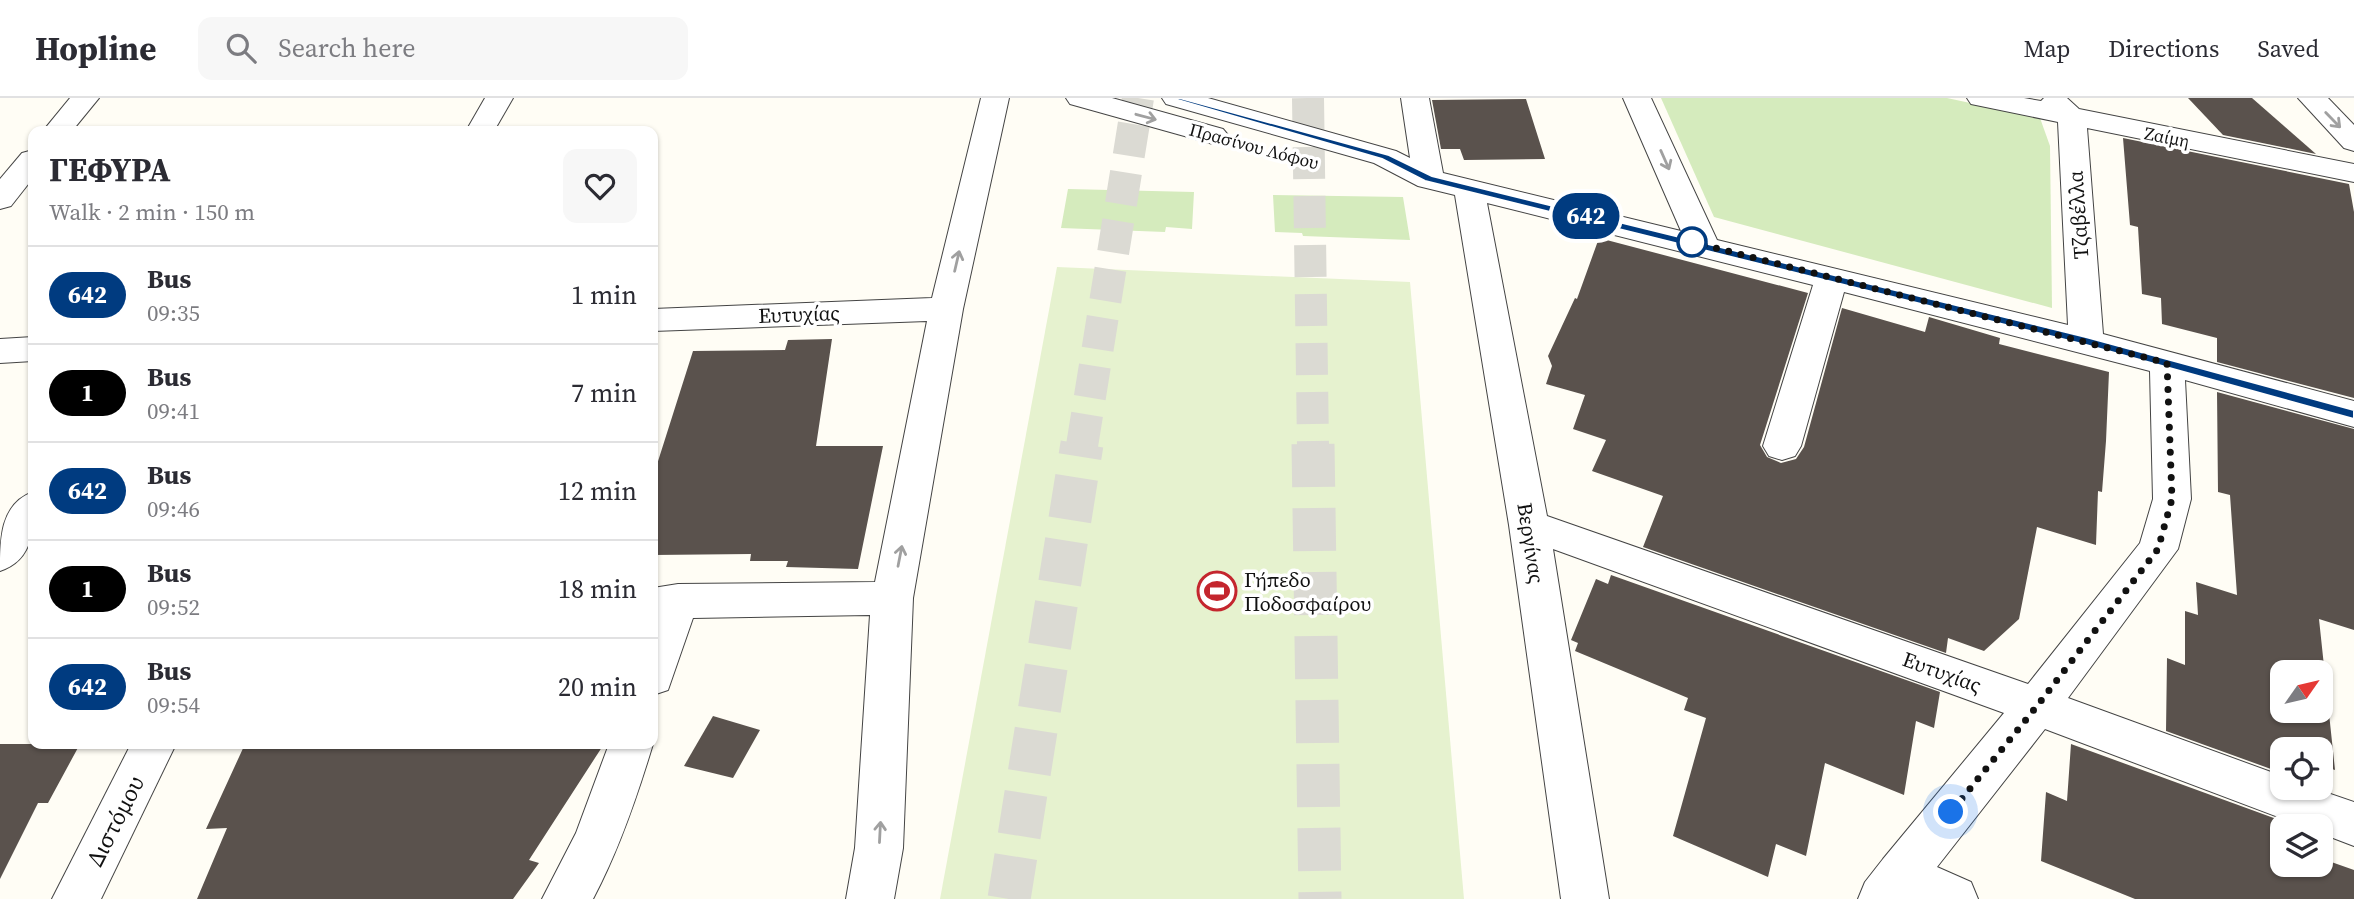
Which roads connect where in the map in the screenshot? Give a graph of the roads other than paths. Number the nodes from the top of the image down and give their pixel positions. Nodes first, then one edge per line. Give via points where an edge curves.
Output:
1 (85, 98) edge
2 (499, 98) edge
3 (995, 98) edge
4 (1080, 98) edge
5 (1176, 98) edge
6 (1415, 98) edge
7 (1637, 98) edge
8 (1981, 98) edge
9 (2312, 98) edge
10 (2062, 108) edge
11 (61, 126) edge
12 (483, 126) edge
13 (2354, 142) edge
14 (28, 165) edge
15 (2354, 173) edge
16 (1429, 179) junction
17 (1469, 188) junction
18 (0, 199) edge
19 (1703, 245) junction
20 (1832, 278) junction
21 (946, 309) junction
22 (658, 320) edge
23 (2086, 341) junction
24 (28, 349) edge
25 (0, 351) edge
26 (2167, 363) junction
27 (2354, 414) edge
28 (1782, 446) dead end
29 (28, 514) edge
30 (1529, 526) junction
31 (0, 555) edge
32 (892, 598) junction
33 (665, 603) edge
34 (658, 646) edge
35 (2037, 706) junction
36 (151, 749) edge
37 (629, 749) edge
38 (2354, 824) edge
39 (1891, 887) edge
40 (76, 899) edge
41 (566, 899) edge
42 (870, 899) edge
43 (1585, 899) edge
44 (1954, 899) edge

1 - 11 street
2 - 12 street
21 -> 3 street
4 -> 16 street, Πρασίνου Λόφου via 1377,179 1402,183
5 - 16 street, Πρασίνου Λόφου via 1385,157
6 - 16 street
7 -> 19 street
8 - 10 street, Ζαίμη
9 -> 13 street
10 - 15 street, Ζαίμη
10 - 23 street, Τζαβέλλα
14 - 18 street
16 - 17 street, Πρασίνου Λόφου
17 - 19 street, Πρασίνου Λόφου
17 - 30 street, Βεργίνας
19 - 20 street, Πρασίνου Λόφου
20 - 23 street, Πρασίνου Λόφου
20 - 28 street
21 - 22 street, Ευτυχίας
32 -> 21 street
23 - 26 street, Πρασίνου Λόφου
24 - 25 street
26 - 27 street, Πρασίνου Λόφου
26 - 35 street via 2172,499 2158,549
29 - 31 street
30 - 35 street, Ευτυχίας
30 - 43 street, Βεργίνας
32 - 33 street
42 -> 32 street via 879,848
33 - 34 street
35 - 38 street, Ευτυχίας
35 - 39 street
36 - 40 street, Διστόμου
37 - 41 street via 614,796
39 - 44 street

